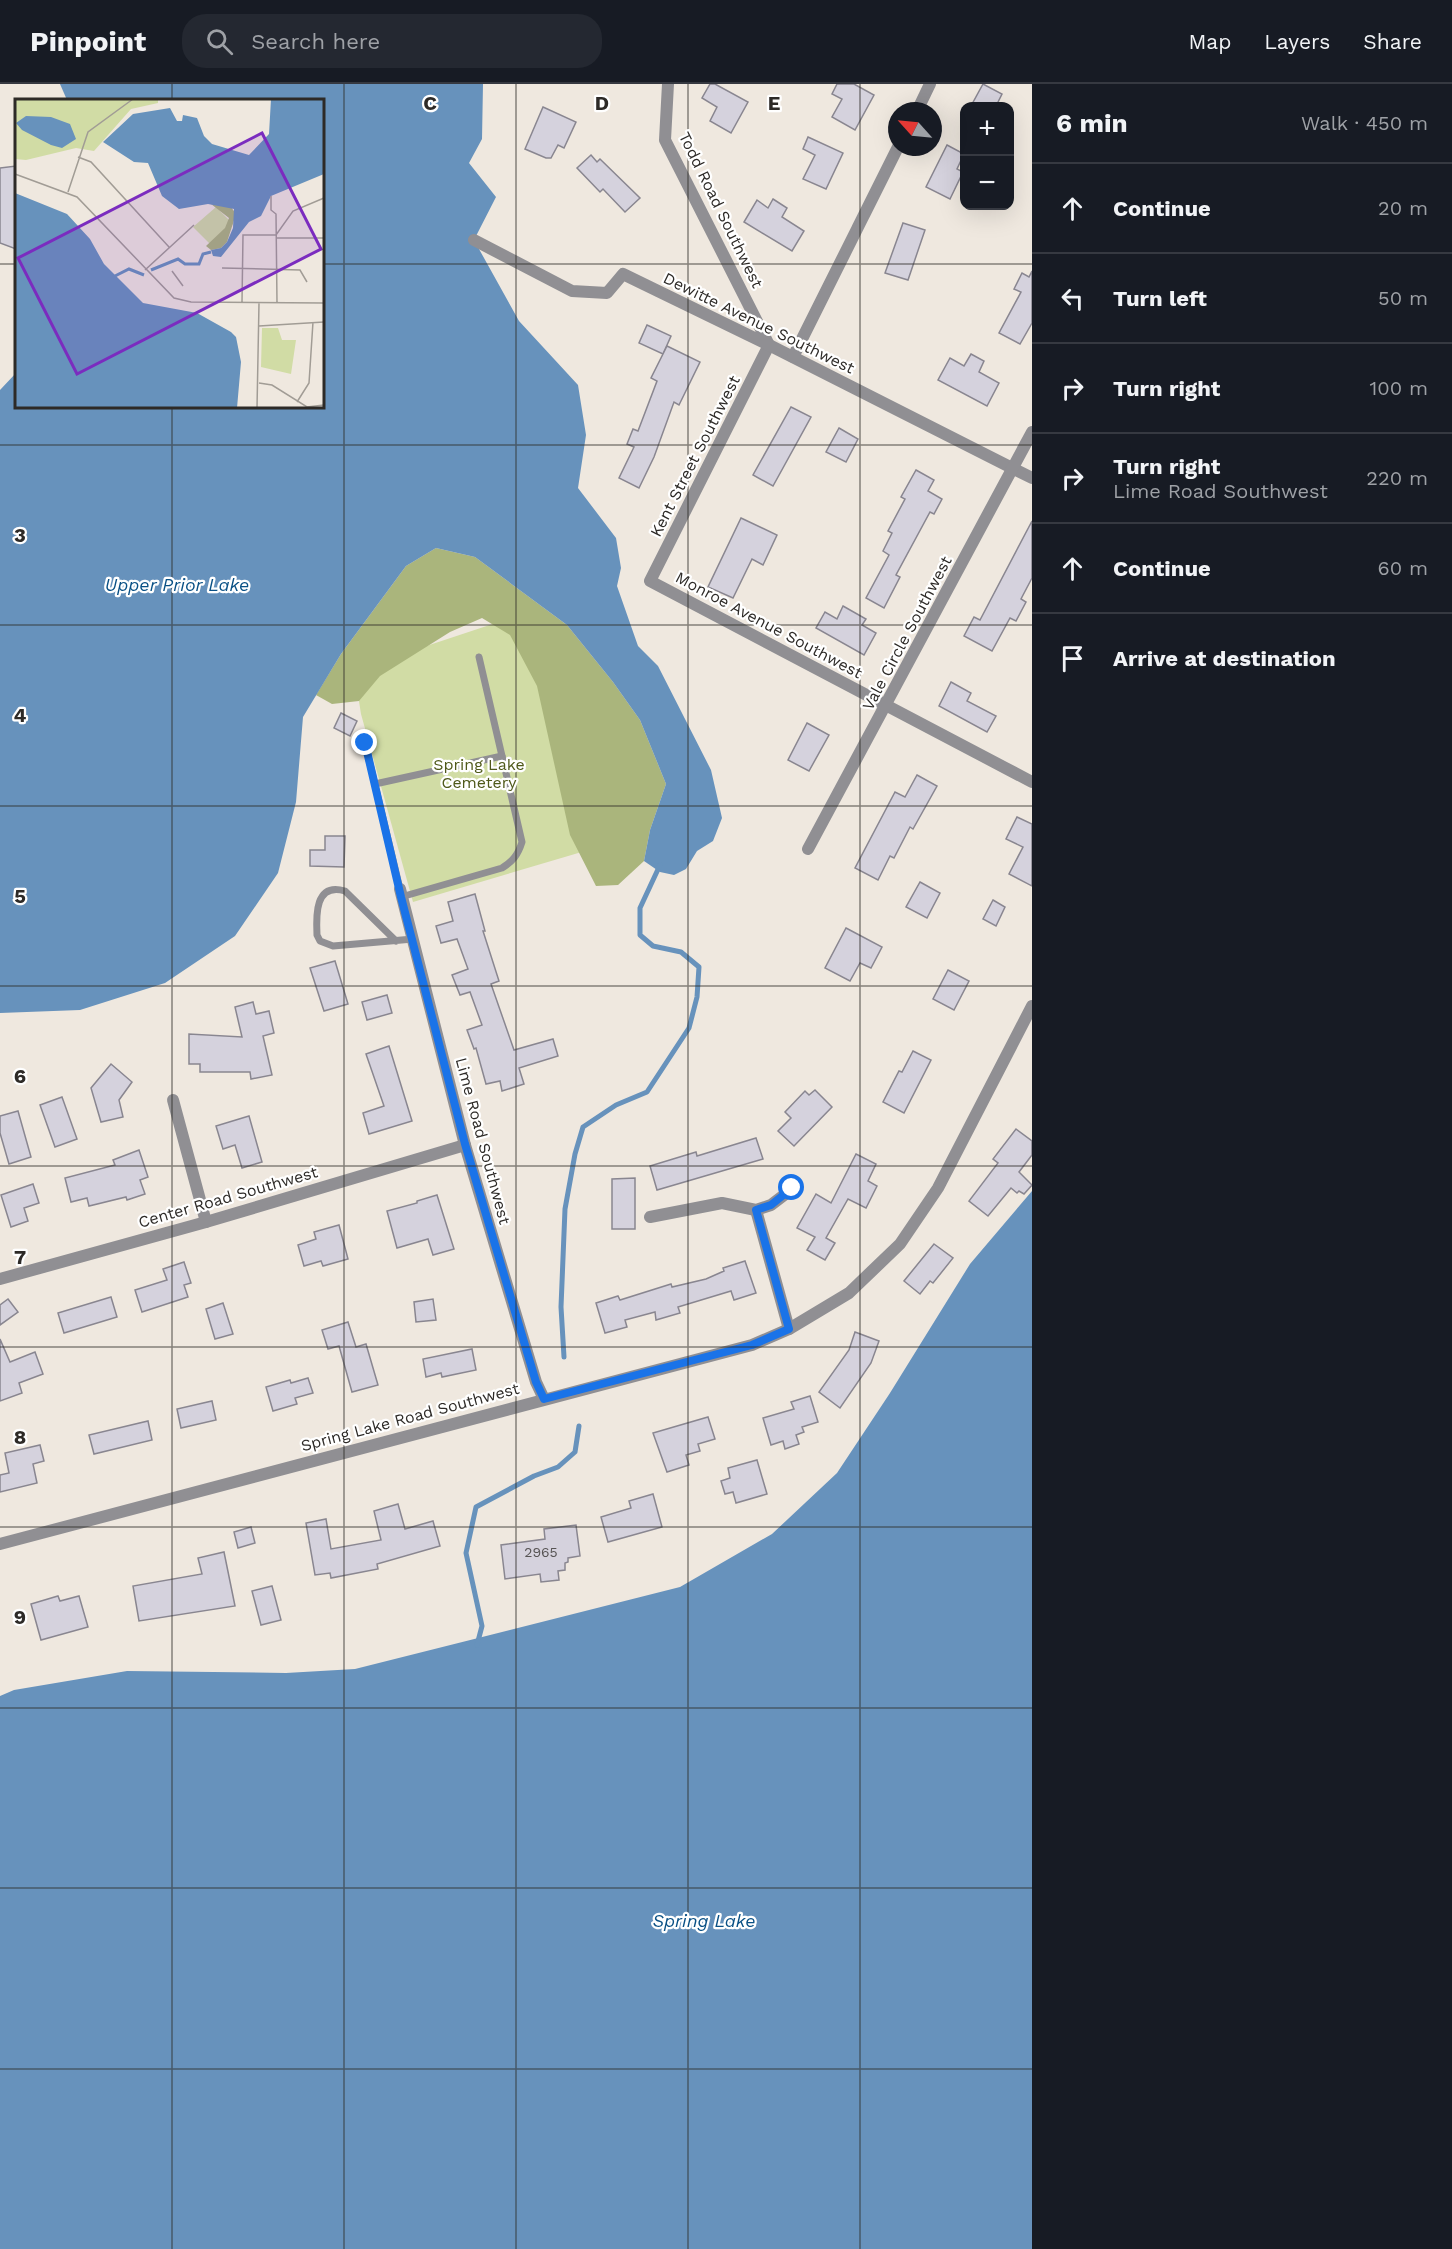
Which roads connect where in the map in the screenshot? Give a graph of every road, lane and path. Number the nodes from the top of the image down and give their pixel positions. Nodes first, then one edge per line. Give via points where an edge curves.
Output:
1 (668, 84) edge
2 (930, 84) edge
3 (921, 102) edge
4 (894, 156) edge
5 (474, 240) dead end
6 (769, 345) junction
7 (793, 357) junction
8 (1032, 432) edge
9 (1013, 469) junction
10 (1032, 478) edge
11 (650, 581) joint
12 (478, 657) dead end
13 (887, 705) junction
14 (365, 743) dead end
15 (502, 756) junction
16 (1032, 782) edge
17 (375, 784) junction
18 (808, 849) dead end
19 (401, 893) junction
20 (413, 939) junction
21 (396, 941) junction
22 (1032, 1006) edge
23 (173, 1100) dead end
24 (465, 1144) junction
25 (792, 1188) dead end
26 (756, 1210) junction
27 (650, 1217) dead end
28 (206, 1222) junction
29 (0, 1279) edge
30 (789, 1329) junction
31 (544, 1399) junction
32 (0, 1544) edge

1 - 6 street, Todd Road Southwest via 665,140
2 - 3 street
4 - 7 street
5 - 6 street, Dewitte Avenue Southwest via 572,291 607,292 623,274
6 - 7 street, Dewitte Avenue Southwest
6 - 11 street, Kent Street Southwest
7 - 9 street, Dewitte Avenue Southwest
8 - 9 street, Vale Circle Southwest
9 - 10 street, Dewitte Avenue Southwest
9 - 13 street, Vale Circle Southwest
11 - 13 street, Monroe Avenue Southwest
12 - 15 lane
13 - 16 street, Monroe Avenue Southwest
13 - 18 street, Vale Circle Southwest
14 - 17 lane
15 - 17 lane
15 - 19 lane via 522,842 519,853 502,868
17 - 19 lane
19 - 20 street, Lime Road Southwest
20 - 21 lane
20 - 24 street, Lime Road Southwest
21 - 21 lane via 326,944 317,935 316,915 321,898 334,888 345,891
22 - 30 street, Spring Lake Road Southwest via 938,1188 900,1244 849,1293
23 - 28 street
24 - 28 street, Center Road Southwest
24 - 31 street, Lime Road Southwest
25 - 26 street via 771,1205
26 - 27 street via 722,1203
26 - 30 street
28 - 29 street, Center Road Southwest
30 - 31 street, Spring Lake Road Southwest via 752,1345
31 - 32 street, Spring Lake Road Southwest

